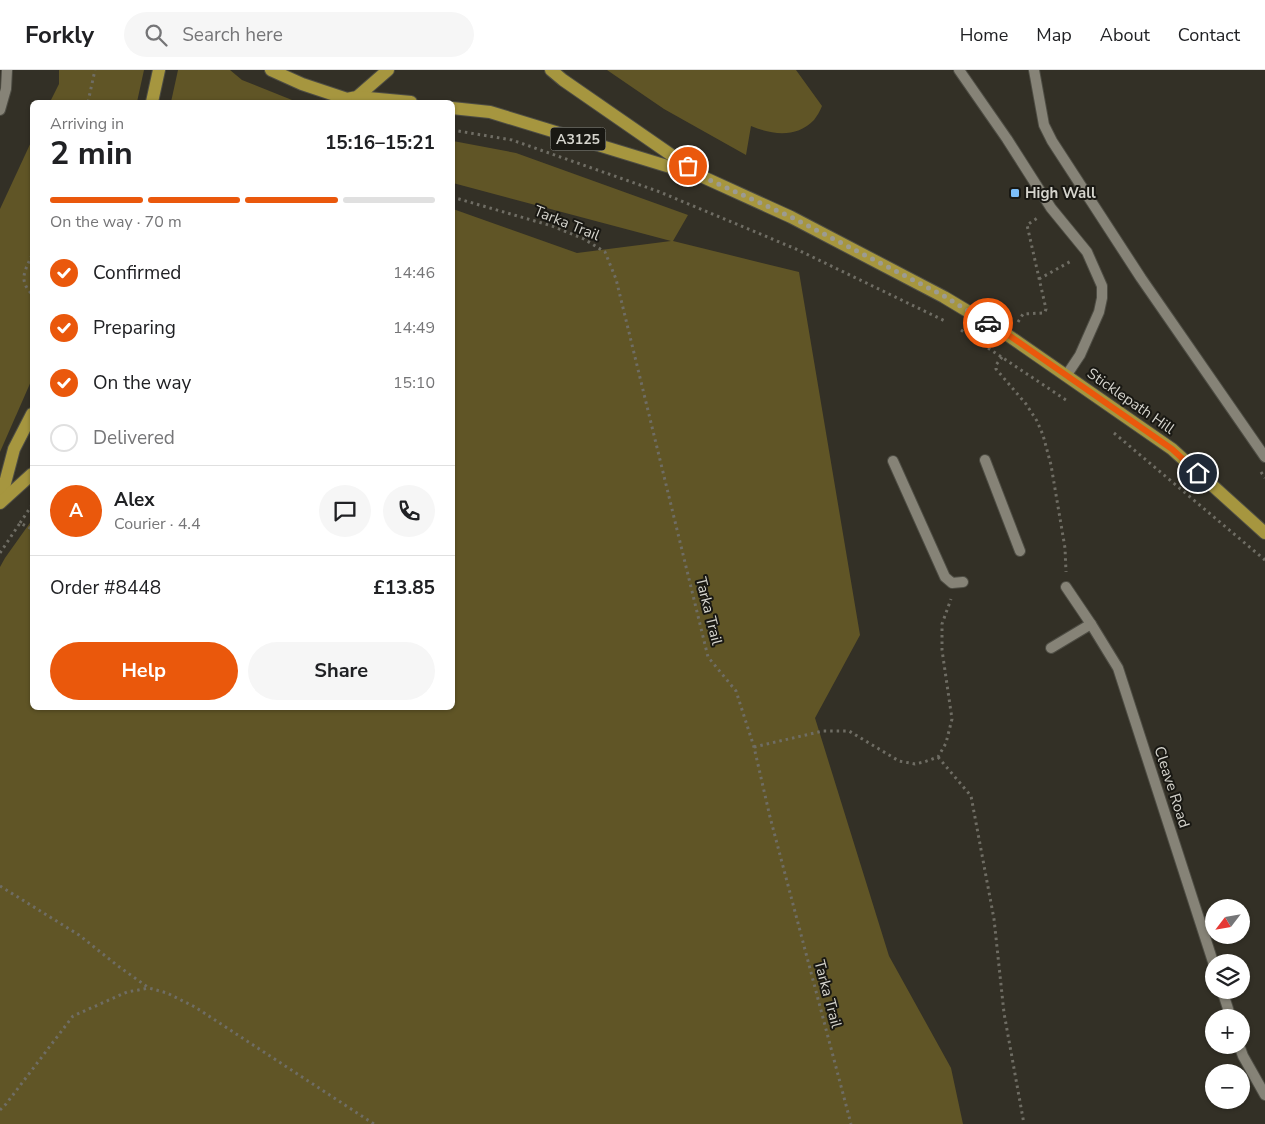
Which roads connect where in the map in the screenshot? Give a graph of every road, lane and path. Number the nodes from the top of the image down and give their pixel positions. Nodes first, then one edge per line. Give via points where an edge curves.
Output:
1 (7, 70) edge
2 (95, 70) edge
3 (159, 70) edge
4 (272, 70) edge
5 (388, 70) edge
6 (551, 70) edge
7 (959, 70) edge
8 (1034, 70) edge
9 (88, 100) edge
10 (152, 100) edge
11 (349, 100) edge
12 (455, 108) edge
13 (0, 110) edge
14 (455, 130) edge
15 (703, 177) junction
16 (455, 197) edge
17 (1051, 208) junction
18 (1087, 252) junction
19 (30, 260) edge
20 (1039, 280) junction
21 (30, 292) edge
22 (950, 323) dead end
23 (958, 328) dead end
24 (1010, 336) junction
25 (1002, 358) junction
26 (1066, 376) junction
27 (1073, 404) dead end
28 (30, 418) edge
29 (1113, 432) dead end
30 (1265, 457) edge
31 (985, 460) dead end
32 (893, 461) dead end
33 (30, 476) edge
34 (0, 502) edge
35 (30, 508) edge
36 (20, 523) junction
37 (30, 528) edge
38 (1265, 533) edge
39 (1020, 550) dead end
40 (0, 553) edge
41 (1265, 560) edge
42 (962, 582) dead end
43 (1066, 587) joint
44 (954, 592) dead end
45 (1091, 624) junction
46 (1051, 648) dead end
47 (754, 748) junction
48 (938, 757) junction
49 (0, 886) edge
50 (1210, 954) edge
51 (149, 988) junction
52 (1242, 1054) edge
53 (1265, 1095) edge
54 (0, 1110) edge
55 (374, 1124) edge
56 (850, 1124) edge
57 (1024, 1124) edge

1 - 13 street
2 - 9 path
3 - 10 main road
4 - 11 main road
5 - 11 main road
6 - 15 main road, A3125
7 - 17 street, Sticklepath Hill
8 - 30 street via 1044,125 1052,141 1141,278
12 - 15 main road, A3125 via 490,112
14 - 22 path via 512,140 660,192 796,249
15 - 24 main road, A3125 via 791,217 944,296
16 - 47 path, Tarka Trail via 552,226 584,239 604,252 616,279 708,657 736,691
17 - 18 street, Sticklepath Hill
17 - 20 path via 1027,225
18 - 20 path
18 - 26 street, Sticklepath Hill via 1102,286 1102,298 1090,334
19 - 21 path via 23,278
20 - 24 path via 1045,312 1023,314
23 - 25 path
24 - 25 path
24 - 26 main road, A3125
25 - 27 path
25 - 43 path via 996,368 1037,421 1052,465 1065,548
26 - 38 main road, Sticklepath Hill / A3125 via 1172,449
28 - 34 main road via 14,449
29 - 41 path
31 - 39 street
32 - 42 street via 945,577 952,582
33 - 34 main road
35 - 36 path
36 - 37 path
36 - 40 path
43 - 45 street, Cleave Road
44 - 48 path via 942,624 942,650 952,719
45 - 46 street
45 - 50 street, Cleave Road via 1118,668
47 - 48 path via 823,731 849,731 899,761 915,764
47 - 56 path, Tarka Trail
48 - 57 path via 971,796 994,920 1004,1013
49 - 51 path via 78,935
51 - 54 path via 126,992 73,1016
51 - 55 path via 195,1007
52 - 53 street

